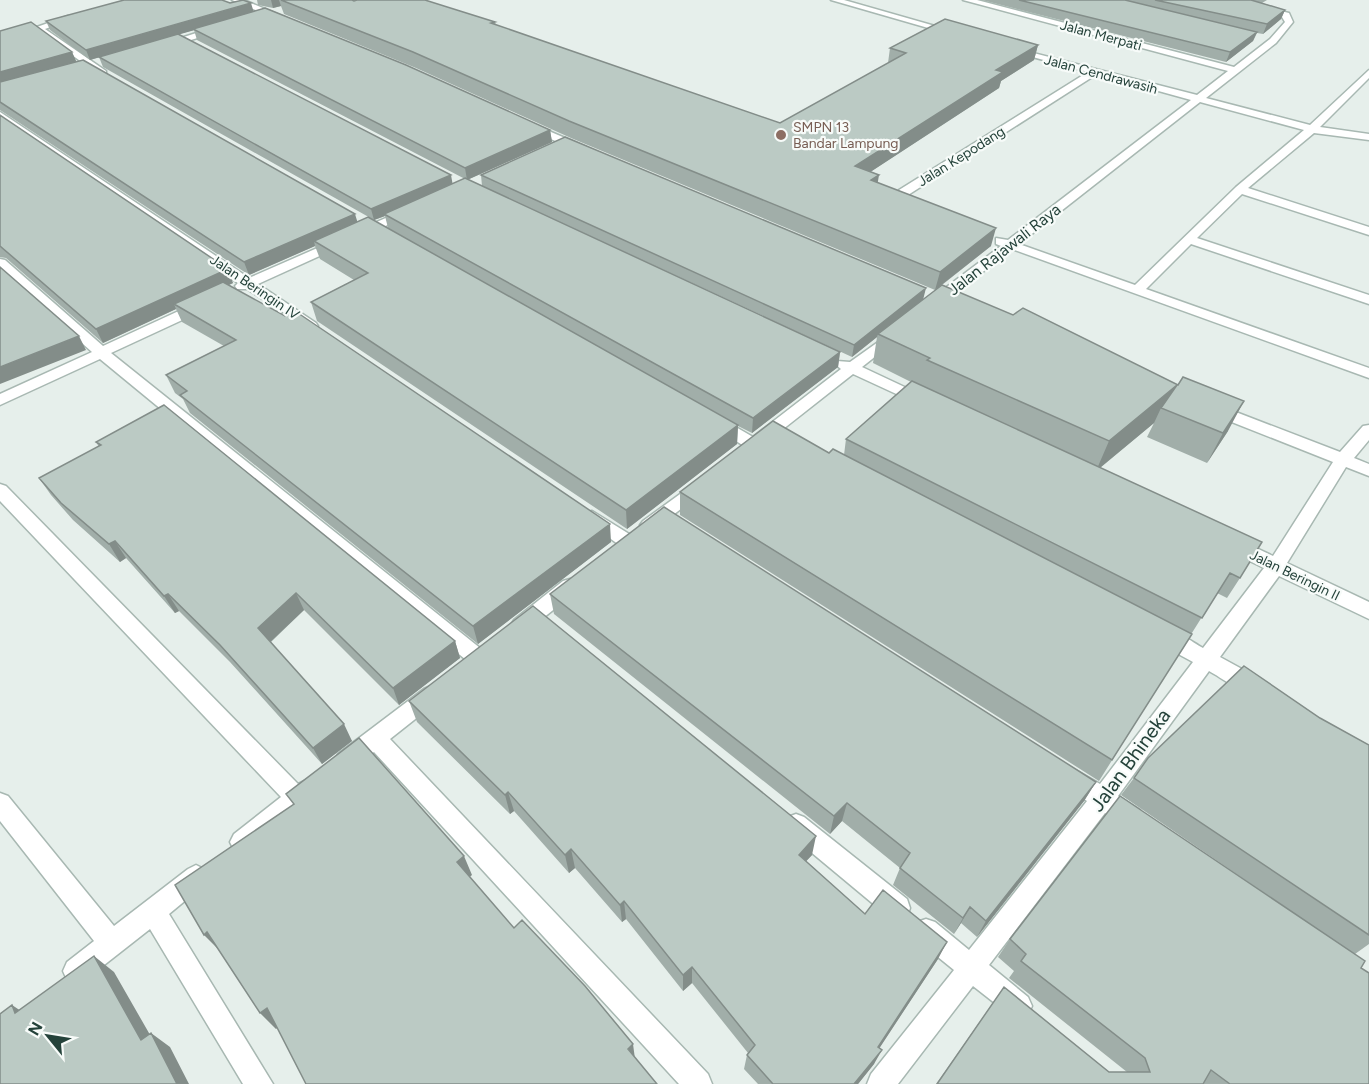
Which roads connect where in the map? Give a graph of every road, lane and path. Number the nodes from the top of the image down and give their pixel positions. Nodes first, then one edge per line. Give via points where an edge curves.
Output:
1 (236, 0) edge
2 (835, 0) edge
3 (967, 0) edge
4 (1223, 0) edge
5 (854, 2) edge
6 (276, 12) junction
7 (86, 14) edge
8 (249, 20) edge
9 (293, 22) edge
10 (228, 26) edge
11 (960, 35) edge
12 (184, 39) junction
13 (1005, 47) edge
14 (153, 48) edge
15 (203, 49) edge
16 (1236, 69) junction
17 (1094, 72) junction
18 (1369, 73) edge
19 (120, 83) edge
20 (1196, 100) junction
21 (0, 115) edge
22 (515, 119) edge
23 (1312, 129) junction
24 (1369, 137) edge
25 (566, 142) junction
26 (545, 152) edge
27 (599, 156) edge
28 (1240, 189) junction
29 (426, 205) edge
30 (920, 211) edge
31 (1369, 213) edge
32 (366, 226) junction
33 (1352, 226) junction
34 (1369, 231) edge
35 (987, 236) edge
36 (392, 240) edge
37 (1190, 240) junction
38 (1010, 245) junction
39 (0, 263) edge
40 (249, 283) junction
41 (1137, 290) junction
42 (1369, 300) edge
43 (326, 336) edge
44 (103, 354) junction
45 (830, 358) edge
46 (851, 368) junction
47 (1369, 373) edge
48 (0, 400) edge
49 (1199, 403) edge
50 (936, 407) edge
51 (702, 415) edge
52 (1369, 430) edge
53 (771, 431) junction
54 (792, 442) edge
55 (753, 444) junction
56 (735, 458) edge
57 (1344, 459) junction
58 (1369, 471) edge
59 (707, 480) edge
60 (0, 490) edge
61 (579, 509) edge
62 (662, 515) junction
63 (682, 528) edge
64 (1213, 535) edge
65 (628, 542) junction
66 (609, 556) edge
67 (1276, 565) junction
68 (582, 577) edge
69 (1369, 611) edge
70 (536, 613) junction
71 (1142, 625) edge
72 (555, 628) edge
73 (478, 658) junction
74 (1205, 658) junction
75 (459, 672) edge
76 (441, 687) edge
77 (1267, 693) edge
78 (375, 738) junction
79 (1053, 766) edge
80 (297, 798) junction
81 (1103, 798) junction
82 (0, 803) edge
83 (777, 809) edge
84 (1152, 832) edge
85 (225, 854) edge
86 (207, 868) edge
87 (153, 911) junction
88 (112, 943) junction
89 (970, 967) junction
90 (65, 979) edge
91 (1042, 1025) edge
92 (259, 1084) edge
93 (698, 1084) edge
94 (881, 1084) edge

1 - 6 street
2 - 5 street
3 - 16 street, Jalan Merpati
4 - 16 street, Jalan Rajawali Raya via 1286,15 1288,22
5 - 11 street
6 - 8 street
6 - 9 street
7 - 19 street via 38,28
10 - 12 street
12 - 14 street
12 - 15 street
13 - 17 street, Jalan Cendrawasih
16 - 20 street, Jalan Rajawali Raya
17 - 20 street, Jalan Cendrawasih
17 - 30 street, Jalan Kepodang via 903,193 901,201
18 - 23 street
20 - 23 street, Jalan Cendrawasih
20 - 38 street, Jalan Rajawali Raya
21 - 40 street, Jalan Beringin IV
22 - 25 street
23 - 24 street, Jalan Cendrawasih
23 - 28 street
25 - 26 street
25 - 27 street
28 - 33 street
28 - 37 street
29 - 32 street
31 - 33 street
32 - 36 street
32 - 40 street
33 - 34 street
35 - 38 street
37 - 41 street
37 - 42 street
38 - 41 street
38 - 46 street, Jalan Rajawali Raya
39 - 44 street
40 - 43 street, Jalan Beringin IV
40 - 44 street
41 - 47 street
44 - 48 street
44 - 73 street
45 - 46 street
46 - 50 street
46 - 53 street, Jalan Rajawali Raya
49 - 57 street
51 - 55 street
52 - 57 street, Jalan Bhineka
53 - 54 street
53 - 55 street, Jalan Rajawali Raya
55 - 56 street, Jalan Rajawali Raya
57 - 58 street
57 - 67 street, Jalan Bhineka
59 - 62 street
60 - 80 street
61 - 65 street
62 - 63 street
62 - 65 street
64 - 67 street, Jalan Beringin II
65 - 66 street
67 - 69 street, Jalan Beringin II
67 - 74 street, Jalan Bhineka
68 - 70 street
70 - 72 street
70 - 73 street
71 - 74 street
73 - 75 street
74 - 77 street
74 - 81 street, Jalan Bhineka
76 - 78 street
78 - 80 street
78 - 93 street
79 - 81 street
80 - 85 street
81 - 84 street
81 - 89 street, Jalan Bhineka
82 - 88 street
83 - 89 street
86 - 87 street
87 - 88 street
87 - 92 street
88 - 90 street
89 - 91 street
89 - 94 street, Jalan Bhineka

